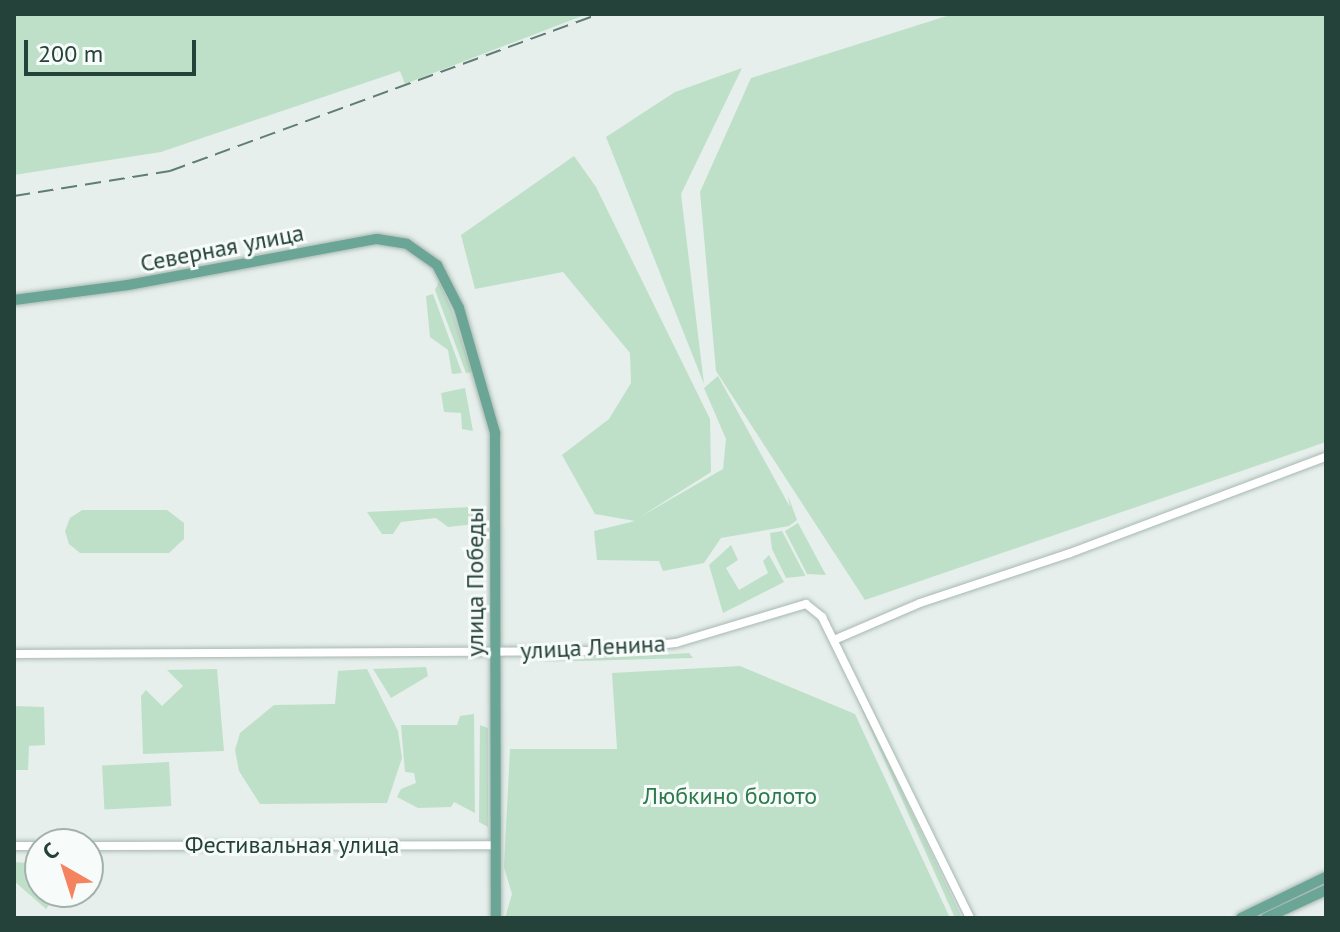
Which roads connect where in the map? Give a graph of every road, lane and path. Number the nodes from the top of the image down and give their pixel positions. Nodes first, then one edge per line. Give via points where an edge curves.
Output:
1 (433, 260) joint
2 (14, 300) edge
3 (1326, 457) edge
4 (834, 640) junction
5 (494, 653) junction
6 (14, 654) edge
7 (496, 845) junction
8 (104, 846) edge
9 (1326, 877) edge
10 (1326, 890) edge
11 (496, 918) edge
12 (970, 918) edge
13 (1241, 918) edge
14 (1266, 918) edge

1 - 2 main road, Северная улица via 407,244 377,239 128,285
1 - 5 main road, улица Победы via 449,281 492,412
3 - 4 street via 920,603
4 - 5 street, улица Ленина via 818,610 801,603 648,648
4 - 12 street, улица Ленина
5 - 6 street, улица Ленина
5 - 7 main road, улица Победы
7 - 8 street, Фестивальная улица
7 - 11 main road, улица Победы
9 - 13 main road
10 - 14 main road

